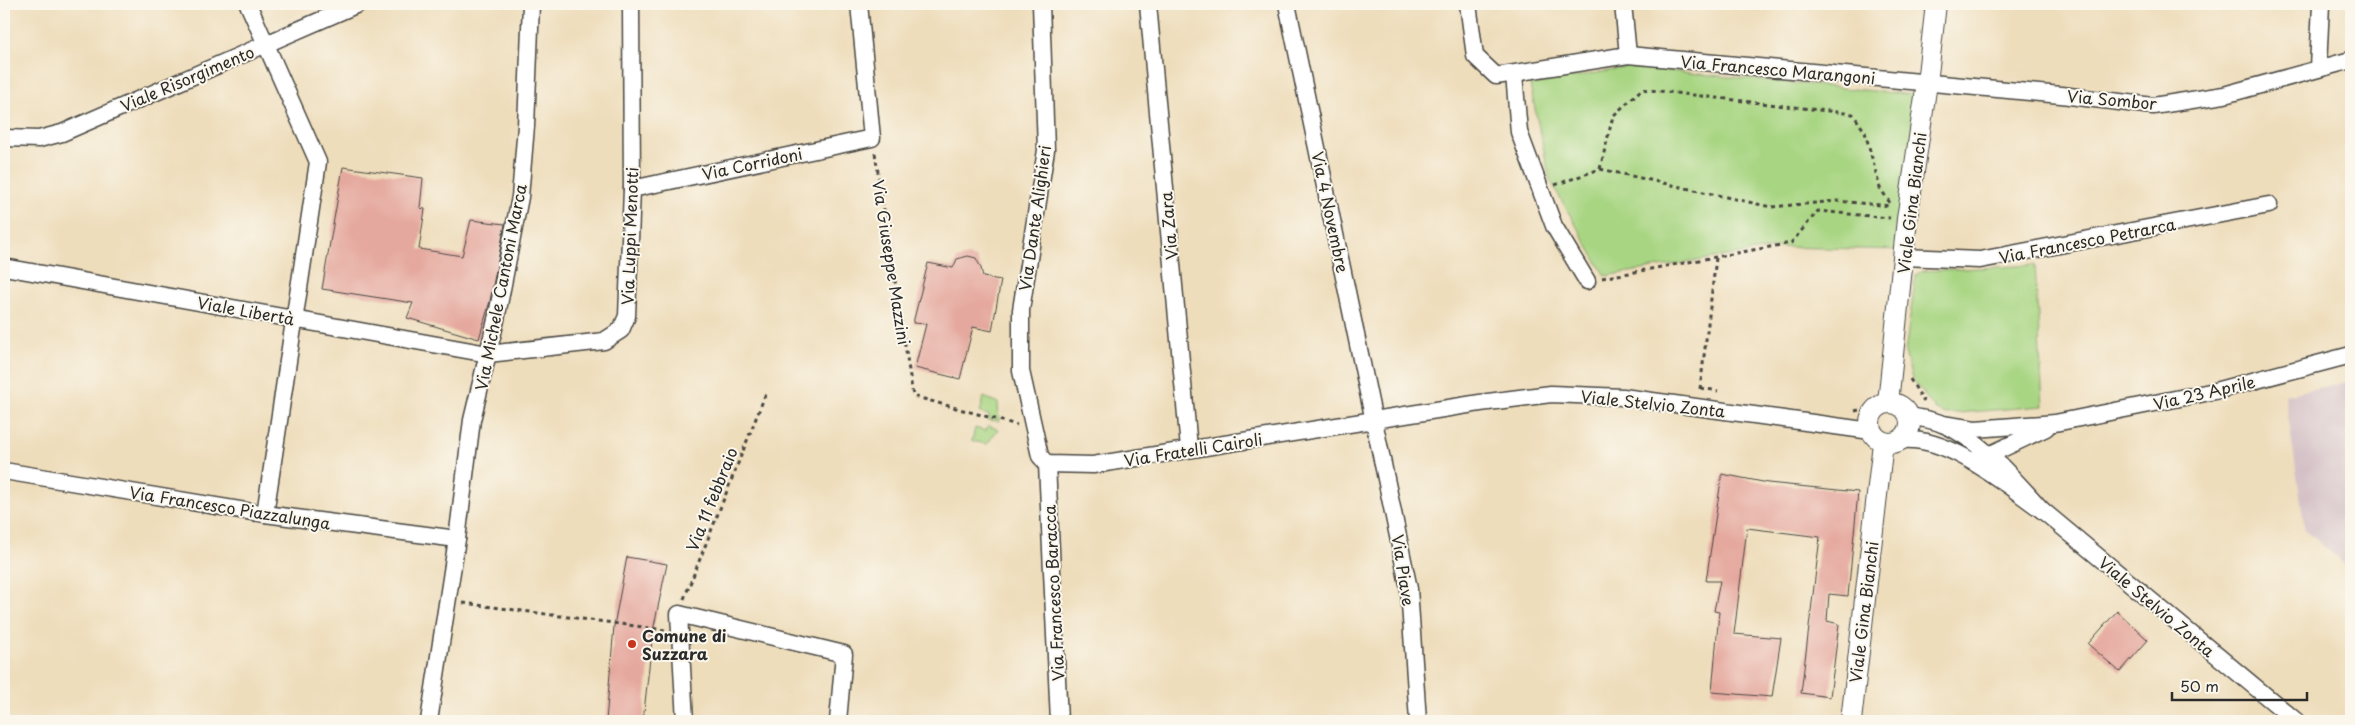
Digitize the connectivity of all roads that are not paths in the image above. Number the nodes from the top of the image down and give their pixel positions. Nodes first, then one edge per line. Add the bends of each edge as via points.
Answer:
1 (248, 4) edge
2 (358, 4) edge
3 (531, 4) edge
4 (631, 4) edge
5 (859, 4) edge
6 (1041, 4) edge
7 (1148, 4) edge
8 (1287, 4) edge
9 (1468, 4) edge
10 (1623, 4) edge
11 (1936, 4) edge
12 (2321, 4) edge
13 (267, 44) junction
14 (1628, 56) junction
15 (2351, 60) edge
16 (2318, 68) junction
17 (1514, 74) junction
18 (1927, 83) junction
19 (7, 137) edge
20 (632, 189) junction
21 (2269, 205) dead end
22 (1903, 257) junction
23 (4, 267) edge
24 (1587, 281) road end
25 (293, 318) junction
26 (488, 354) junction
27 (2351, 355) edge
28 (1882, 402) junction
29 (1909, 416) junction
30 (1376, 420) junction
31 (2055, 423) junction
32 (1942, 424) junction
33 (1885, 438) junction
34 (1189, 448) junction
35 (1946, 449) junction
36 (1989, 455) junction
37 (1047, 464) junction
38 (4, 471) edge
39 (2042, 510) junction
40 (265, 514) junction
41 (457, 539) junction
42 (429, 721) edge
43 (685, 721) edge
44 (838, 721) edge
45 (1059, 721) edge
46 (1418, 721) edge
47 (1850, 721) edge
48 (2296, 721) edge

1 - 13 street
2 - 13 street, Viale Risorgimento
3 - 26 street, Via Michele Cantoni Marca via 520,197
4 - 20 street, Via Luppi Menotti
5 - 20 street, Via Corridoni via 872,138
6 - 37 street, Via Dante Alighieri via 1046,150 1021,310 1021,371 1040,456
7 - 34 street, Via Zara
8 - 30 street, Via 4 Novembre
9 - 17 street, Via Francesco Marangoni via 1475,56 1496,76
10 - 14 street
11 - 18 street, Viale Gina Bianchi
12 - 16 street
13 - 19 street, Viale Risorgimento via 56,135 38,139
13 - 25 street via 318,162
14 - 17 street, Via Francesco Marangoni
14 - 18 street, Via Francesco Marangoni
15 - 16 street, Via Sombor
16 - 18 street, Via Sombor via 2224,95 2153,106
17 - 24 street via 1519,132 1554,226
18 - 22 street, Viale Gina Bianchi via 1902,211
20 - 26 street, Via Luppi Menotti via 627,316 621,330 604,341
21 - 22 street, Via Francesco Petrarca via 1988,259
22 - 28 street, Viale Gina Bianchi
23 - 25 street, Viale Libertà
25 - 26 street, Viale Libertà
25 - 40 street
26 - 41 street, Via Michele Cantoni Marca via 472,420
27 - 31 street, Via 23 Aprile via 2215,391
28 - 29 street via 1901,406
28 - 33 street via 1873,412 1870,425
29 - 32 street, Viale Stelvio Zonta
29 - 33 street via 1910,429
30 - 33 street, Viale Stelvio Zonta via 1551,394 1623,397
30 - 34 street, Via Fratelli Cairoli
30 - 46 street, Via Piave via 1409,589
31 - 32 street via 1975,429
31 - 36 street
32 - 36 street, Viale Stelvio Zonta via 1961,433
33 - 35 street, Viale Stelvio Zonta via 1915,439
33 - 47 street, Viale Gina Bianchi
34 - 37 street, Via Fratelli Cairoli via 1093,466
35 - 36 street via 1972,450 1981,456
35 - 39 street, Viale Stelvio Zonta via 1981,467
36 - 39 street, Viale Stelvio Zonta
37 - 45 street, Via Francesco Baracca
38 - 40 street, Via Francesco Piazzalunga
39 - 48 street, Viale Stelvio Zonta
40 - 41 street, Via Francesco Piazzalunga
41 - 42 street, Via Michele Cantoni Marca
43 - 44 street via 679,614 844,654

